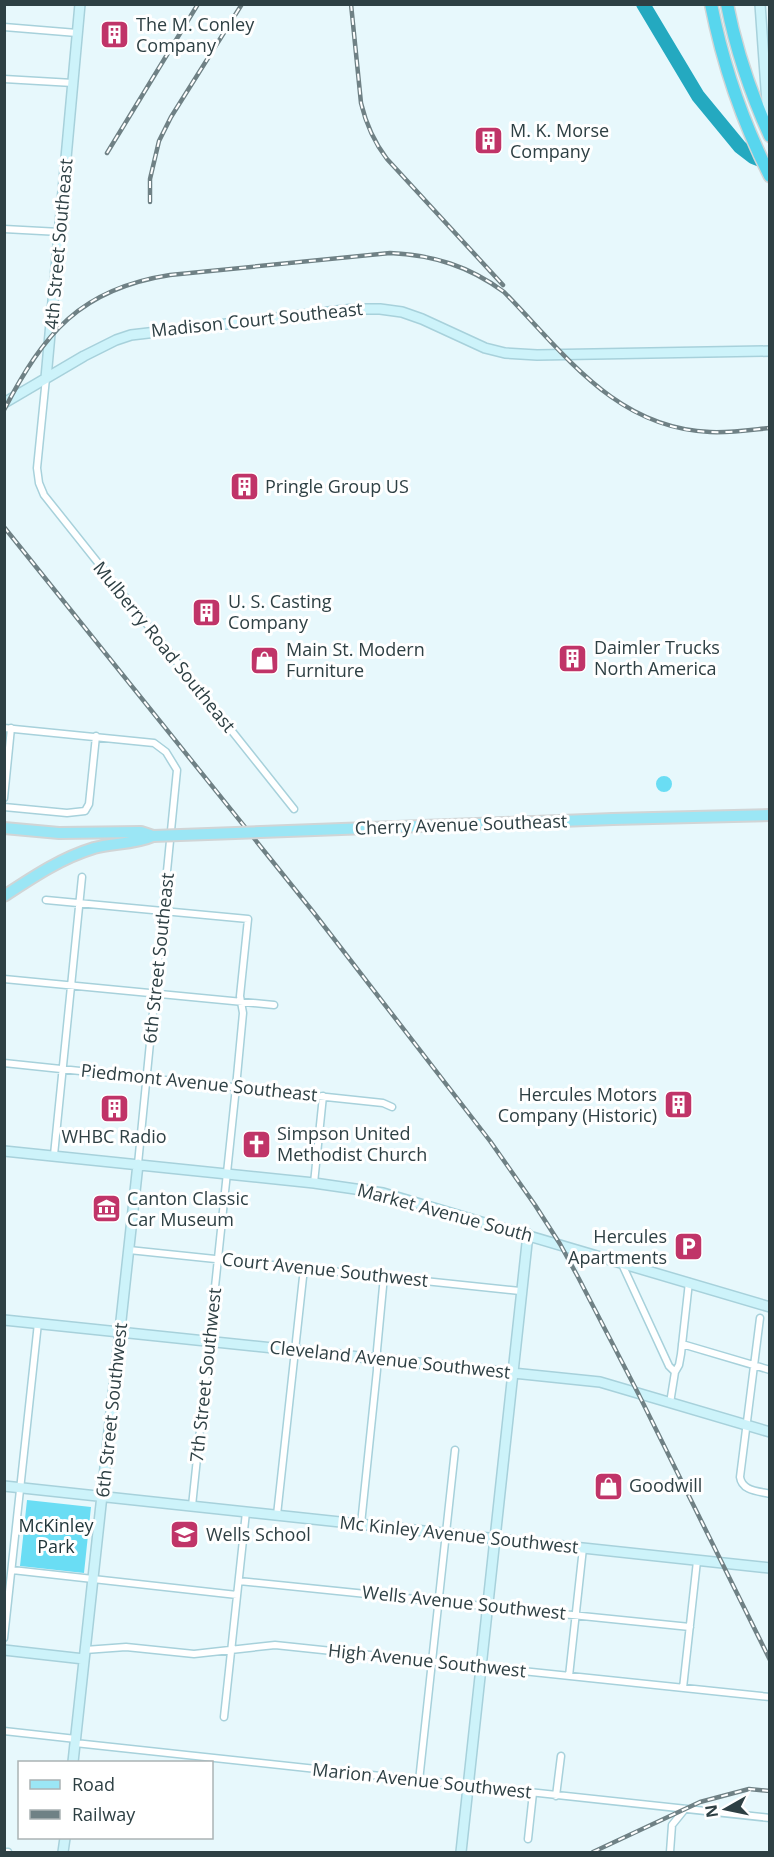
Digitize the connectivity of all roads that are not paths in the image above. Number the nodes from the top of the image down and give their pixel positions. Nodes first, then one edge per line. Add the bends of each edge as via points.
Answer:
1 (80, 4) edge
2 (711, 4) edge
3 (727, 4) edge
4 (760, 4) edge
5 (4, 27) edge
6 (77, 33) junction
7 (768, 76) edge
8 (4, 79) edge
9 (73, 83) junction
10 (770, 135) edge
11 (770, 176) edge
12 (4, 229) edge
13 (60, 232) junction
14 (770, 351) edge
15 (46, 378) junction
16 (4, 403) edge
17 (39, 483) joint
18 (8, 728) edge
19 (96, 736) junction
20 (4, 798) edge
21 (4, 807) edge
22 (294, 809) dead end
23 (770, 815) edge
24 (4, 828) edge
25 (153, 836) junction
26 (82, 877) dead end
27 (4, 896) edge
28 (46, 900) dead end
29 (80, 902) junction
30 (164, 910) junction
31 (4, 979) edge
32 (71, 986) junction
33 (155, 994) junction
34 (242, 1002) junction
35 (274, 1005) dead end
36 (4, 1063) edge
37 (62, 1069) junction
38 (146, 1078) junction
39 (236, 1088) junction
40 (323, 1096) junction
41 (392, 1107) dead end
42 (4, 1151) edge
43 (54, 1155) junction
44 (138, 1164) junction
45 (228, 1174) junction
46 (314, 1183) junction
47 (528, 1234) junction
48 (129, 1250) junction
49 (218, 1259) junction
50 (620, 1262) junction
51 (304, 1268) junction
52 (384, 1276) junction
53 (689, 1282) junction
54 (520, 1291) junction
55 (770, 1306) edge
56 (760, 1318) dead end
57 (4, 1320) edge
58 (38, 1323) junction
59 (120, 1332) junction
60 (210, 1341) junction
61 (682, 1344) junction
62 (295, 1350) junction
63 (377, 1359) junction
64 (754, 1365) junction
65 (770, 1370) edge
66 (512, 1372) junction
67 (675, 1372) junction
68 (670, 1403) junction
69 (747, 1426) junction
70 (770, 1432) edge
71 (454, 1450) dead end
72 (4, 1486) edge
73 (20, 1487) junction
74 (770, 1494) edge
75 (103, 1496) junction
76 (192, 1506) junction
77 (246, 1512) junction
78 (278, 1515) junction
79 (361, 1524) junction
80 (445, 1533) junction
81 (494, 1538) junction
82 (583, 1548) junction
83 (697, 1561) junction
84 (770, 1568) edge
85 (12, 1570) junction
86 (93, 1579) junction
87 (239, 1581) junction
88 (237, 1594) junction
89 (438, 1600) junction
90 (487, 1605) junction
91 (576, 1614) junction
92 (690, 1627) junction
93 (4, 1638) edge
94 (4, 1650) edge
95 (231, 1650) junction
96 (85, 1654) junction
97 (432, 1661) junction
98 (480, 1666) junction
99 (569, 1676) junction
100 (683, 1688) junction
101 (770, 1697) edge
102 (224, 1718) dead end
103 (4, 1731) edge
104 (75, 1741) junction
105 (561, 1756) dead end
106 (73, 1761) edge
107 (419, 1781) junction
108 (468, 1786) junction
109 (533, 1793) junction
110 (556, 1796) junction
111 (685, 1809) junction
112 (770, 1818) edge
113 (528, 1839) dead end
114 (461, 1852) edge
115 (670, 1852) edge

1 - 6 street, 4th Street Southeast
2 - 11 highway via 738,105
3 - 10 highway via 754,100
4 - 7 street
5 - 6 street
6 - 9 street, 4th Street Southeast
7 - 10 street
8 - 9 street
9 - 13 street, 4th Street Southeast
12 - 13 street
13 - 15 street, 4th Street Southeast
14 - 15 street, Madison Court Southeast via 505,353 475,345 412,315 354,309 131,335 106,344
15 - 16 street, Madison Court Southeast
15 - 17 street, 4th Street Southeast
17 - 22 street, Mulberry Road Southeast via 51,506
18 - 19 street
18 - 20 street
19 - 21 street via 85,812
19 - 30 street, 6th Street Southeast via 154,743 162,747 176,766
23 - 25 main road, Cherry Avenue Southeast, bridge
24 - 25 main road, Cherry Avenue Southeast via 59,833 139,832
25 - 27 main road, Cherry Avenue Southeast via 74,856
26 - 29 street
28 - 29 street
29 - 30 street
29 - 32 street
30 - 33 street, 6th Street Southeast
30 - 34 street, 7th Street Southwest via 248,919
31 - 32 street
32 - 33 street
32 - 37 street
33 - 34 street
33 - 38 street, 6th Street Southeast
34 - 35 street
34 - 39 street, 7th Street Southwest
36 - 37 street, Piedmont Avenue Southeast
37 - 38 street, Piedmont Avenue Southeast
37 - 43 street
38 - 39 street, Piedmont Avenue Southeast
38 - 44 street, 6th Street Southeast
39 - 40 street, Piedmont Avenue Southeast
39 - 45 street, 7th Street Southwest
40 - 41 street, Piedmont Avenue Southeast
40 - 46 street
42 - 43 street, Market Avenue South
43 - 44 street, Market Avenue South
44 - 45 street, Market Avenue South
44 - 48 street, 6th Street Southwest
45 - 46 street, Market Avenue South
45 - 49 street, 7th Street Southwest
46 - 47 street, Market Avenue South via 391,1195
47 - 50 street, Market Avenue South
47 - 54 street
48 - 49 street, Court Avenue Southwest
48 - 59 street, 6th Street Southwest
49 - 51 street, Court Avenue Southwest
49 - 60 street, 7th Street Southwest
50 - 53 street, Market Avenue South
50 - 67 street
51 - 52 street, Court Avenue Southwest
51 - 62 street
52 - 54 street, Court Avenue Southwest
52 - 63 street
53 - 55 street, Market Avenue South
53 - 61 street
54 - 66 street
56 - 64 street
57 - 58 street, Cleveland Avenue Southwest
58 - 59 street, Cleveland Avenue Southwest
58 - 73 street
59 - 60 street, Cleveland Avenue Southwest
59 - 75 street, 6th Street Southwest
60 - 62 street, Cleveland Avenue Southwest
60 - 76 street, 7th Street Southwest
61 - 64 street
61 - 67 street
62 - 63 street, Cleveland Avenue Southwest
62 - 78 street
63 - 66 street, Cleveland Avenue Southwest
63 - 79 street
64 - 65 street
64 - 69 street
66 - 68 street, Cleveland Avenue Southwest via 600,1382
66 - 81 street
67 - 68 street
68 - 69 street, Cleveland Avenue Southwest
69 - 70 street, Cleveland Avenue Southwest
69 - 74 street via 742,1484
71 - 80 street
72 - 73 street, Mc Kinley Avenue Southwest
73 - 75 street, Mc Kinley Avenue Southwest
73 - 85 street
75 - 76 street, Mc Kinley Avenue Southwest
75 - 86 street, 6th Street Southwest
76 - 77 street, Mc Kinley Avenue Southwest
77 - 78 street, Mc Kinley Avenue Southwest
77 - 87 street
78 - 79 street, Mc Kinley Avenue Southwest
79 - 80 street, Mc Kinley Avenue Southwest
80 - 81 street, Mc Kinley Avenue Southwest
80 - 89 street
81 - 82 street, Mc Kinley Avenue Southwest
81 - 90 street
82 - 83 street, Mc Kinley Avenue Southwest
82 - 91 street
83 - 84 street, Mc Kinley Avenue Southwest
83 - 92 street
85 - 86 street
85 - 93 street
86 - 88 street
86 - 96 street, 6th Street Southwest
87 - 88 street
87 - 89 street, Wells Avenue Southwest
88 - 95 street
89 - 90 street, Wells Avenue Southwest
89 - 97 street
90 - 91 street, Wells Avenue Southwest
90 - 98 street
91 - 92 street, Wells Avenue Southwest
91 - 99 street
92 - 100 street
94 - 96 street, High Avenue Southwest
95 - 96 street, High Avenue Southwest via 194,1654 126,1647
95 - 97 street, High Avenue Southwest via 275,1645
95 - 102 street
96 - 104 street, 6th Street Southwest
97 - 98 street, High Avenue Southwest
97 - 107 street
98 - 99 street, High Avenue Southwest
98 - 108 street
99 - 100 street, High Avenue Southwest
100 - 101 street, High Avenue Southwest
103 - 104 street, Marion Avenue Southwest
104 - 106 street, 6th Street Southwest
104 - 107 street, Marion Avenue Southwest
105 - 110 street
107 - 108 street, Marion Avenue Southwest
108 - 109 street, Marion Avenue Southwest
108 - 114 street
109 - 110 street, Marion Avenue Southwest
109 - 113 street
110 - 111 street, Marion Avenue Southwest
111 - 112 street, Marion Avenue Southwest
111 - 115 street via 672,1825

